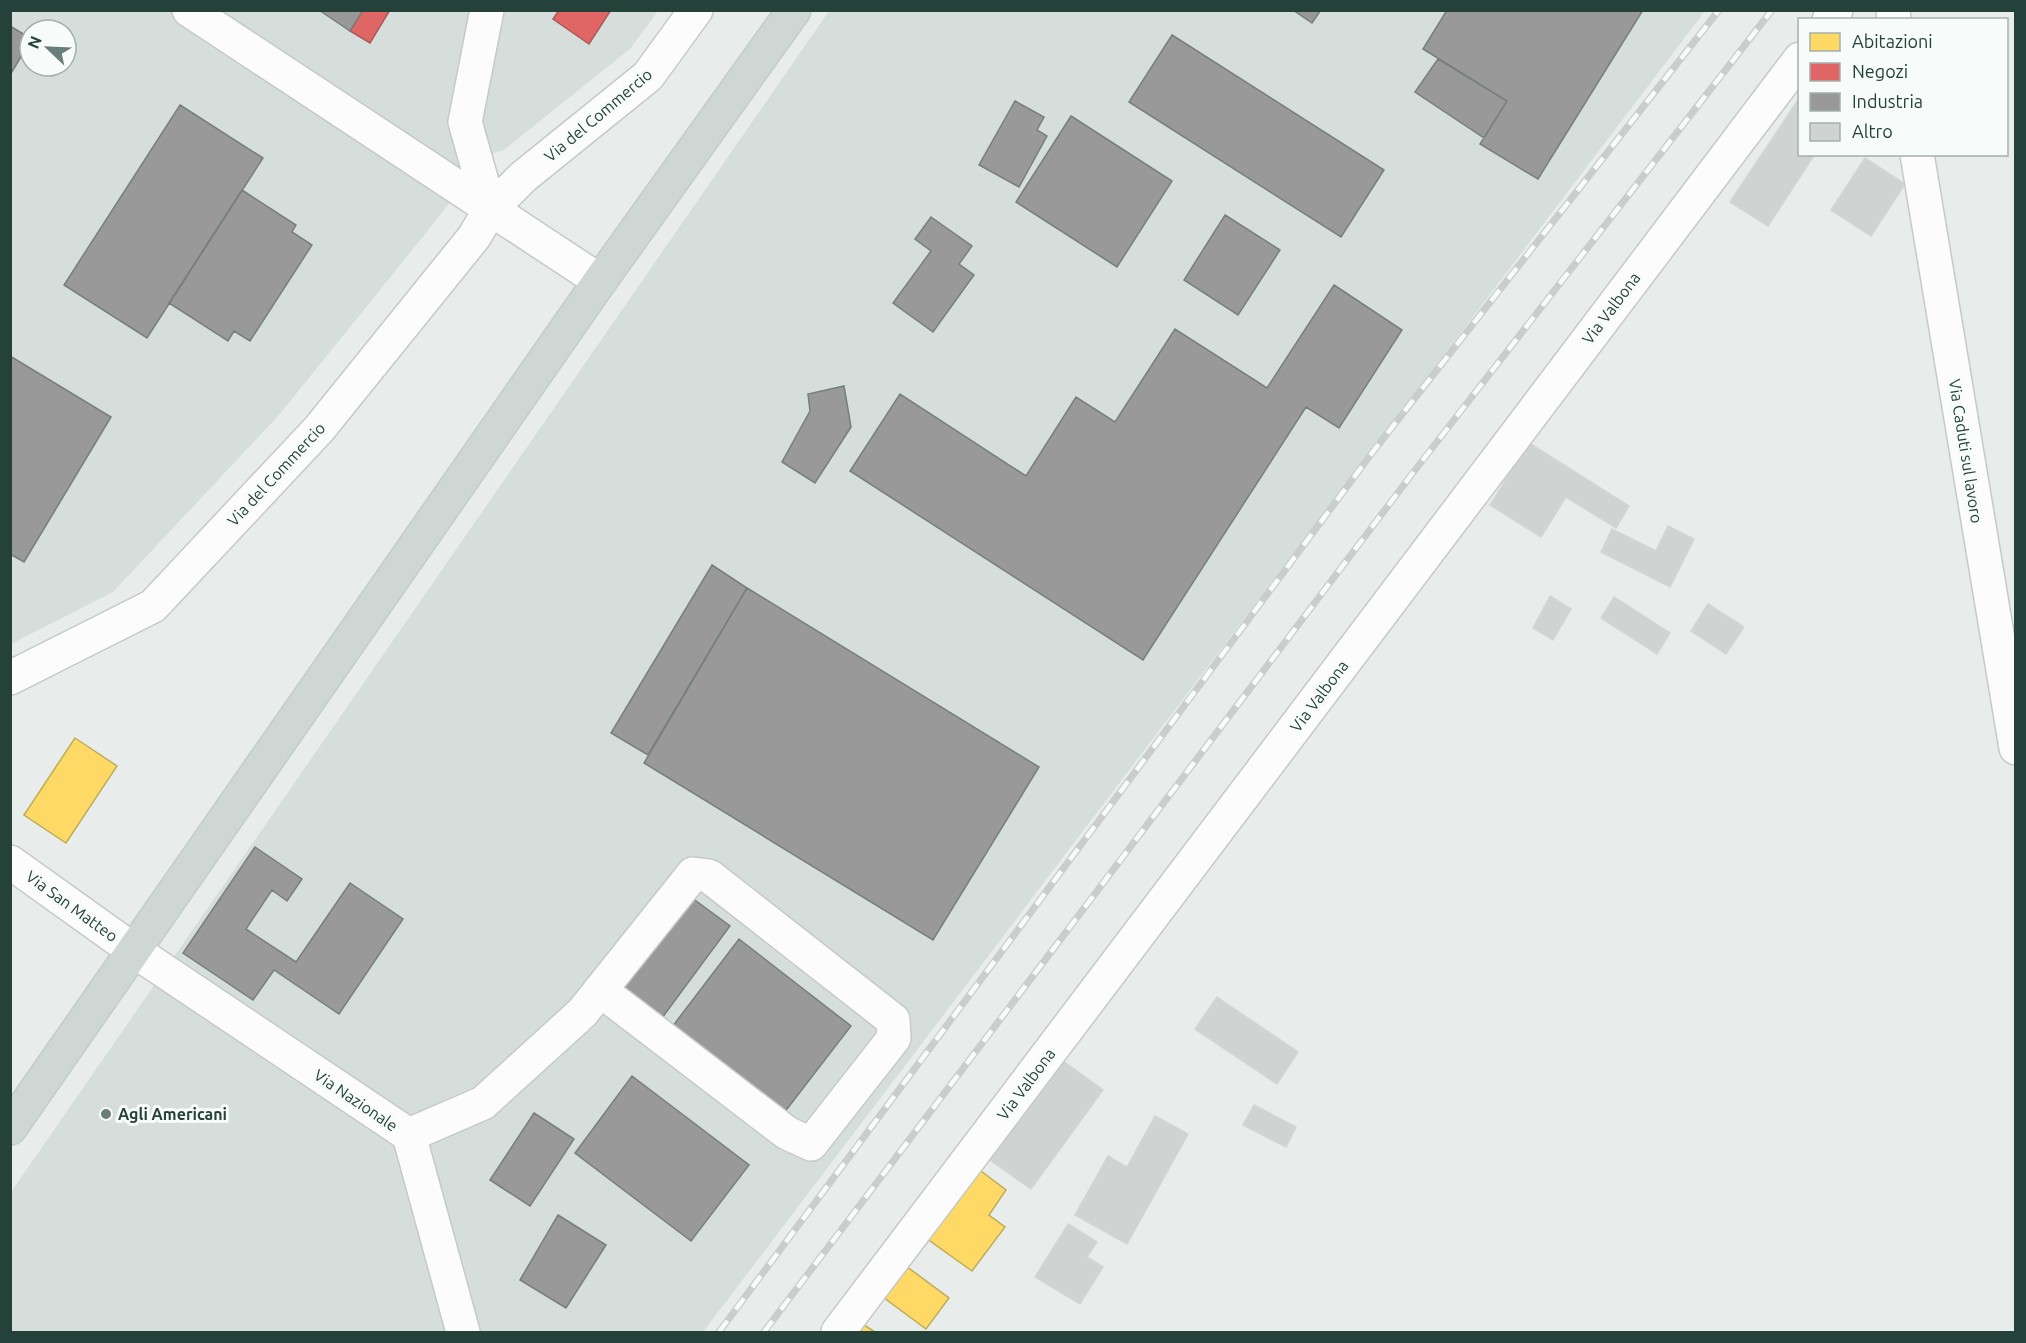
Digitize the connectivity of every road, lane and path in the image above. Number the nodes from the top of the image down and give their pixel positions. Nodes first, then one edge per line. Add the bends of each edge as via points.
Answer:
1 (189, 10) edge
2 (487, 10) edge
3 (696, 10) edge
4 (794, 10) edge
5 (1798, 62) edge
6 (1917, 156) edge
7 (490, 210) junction
8 (600, 281) junction
9 (10, 678) edge
10 (2016, 748) edge
11 (10, 862) edge
12 (133, 950) junction
13 (600, 990) junction
14 (10, 1128) edge
15 (409, 1135) junction
16 (463, 1332) edge
17 (838, 1332) edge

1 - 7 street
2 - 7 street via 465,122
3 - 7 street, Via del Commercio via 648,76 523,177
4 - 8 main road
5 - 17 street, Via Valbona
6 - 10 street, Via Caduti sul lavoro
7 - 8 street
7 - 9 street, Via del Commercio via 474,237 319,429 153,606
8 - 12 main road
11 - 12 street, Via San Matteo
12 - 14 main road
12 - 15 street, Via Nazionale
13 - 13 street via 693,874 708,876 893,1020 894,1038 811,1144 787,1133
13 - 15 street via 582,1013 483,1103
15 - 16 street, Via Nazionale

